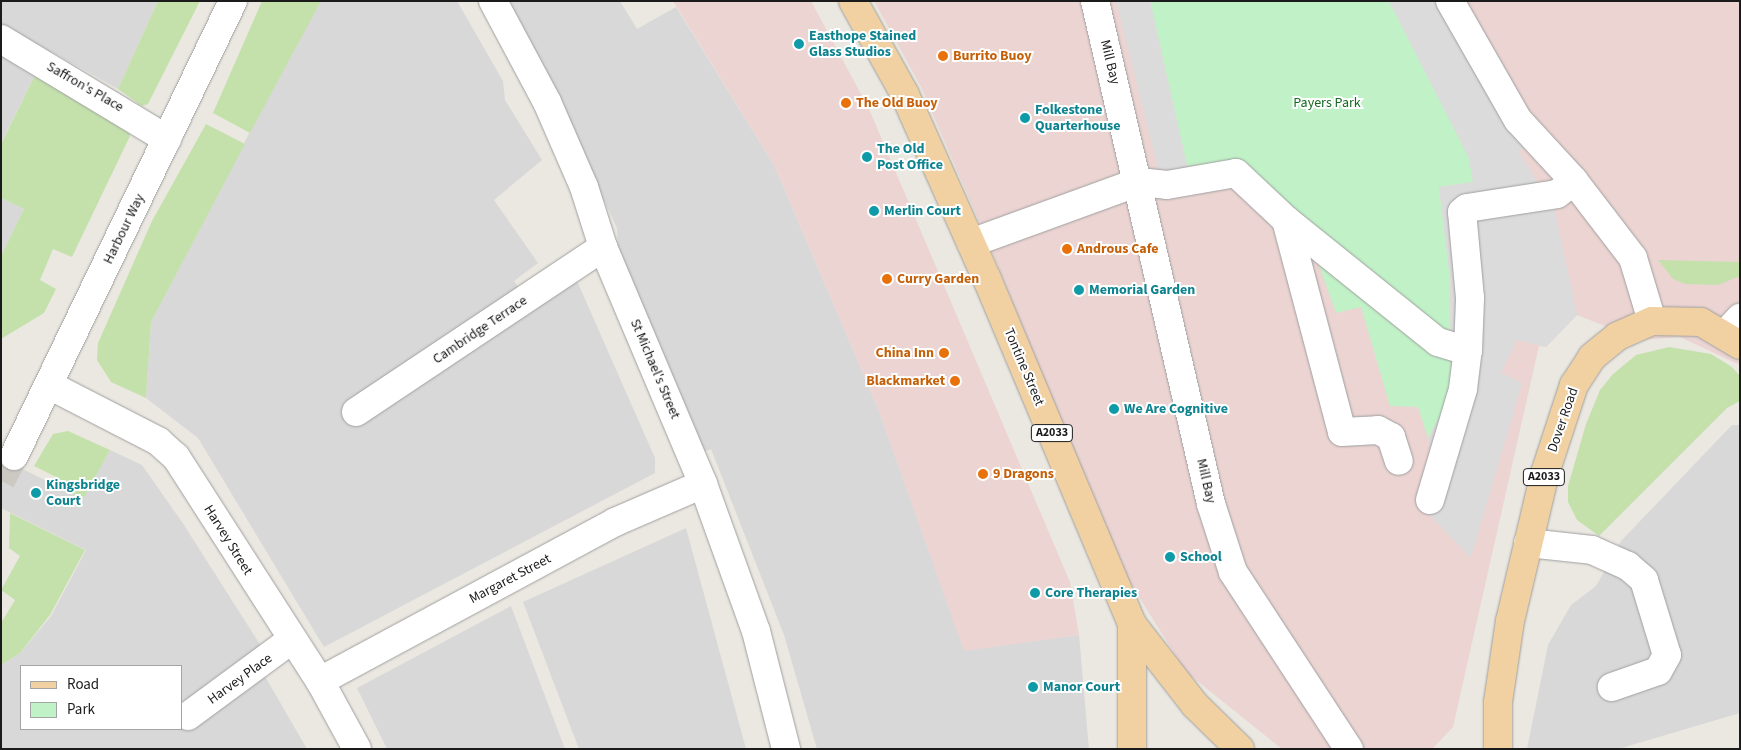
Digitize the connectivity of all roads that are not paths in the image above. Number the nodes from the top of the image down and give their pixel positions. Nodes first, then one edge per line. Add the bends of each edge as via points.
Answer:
1 (233, 1) edge
2 (493, 1) edge
3 (853, 1) edge
4 (1094, 1) edge
5 (1450, 1) edge
6 (1, 39) edge
7 (167, 139) junction
8 (1574, 181) junction
9 (1139, 182) junction
10 (1286, 220) junction
11 (971, 243) junction
12 (603, 247) junction
13 (1652, 321) junction
14 (1735, 332) edge
15 (1468, 351) junction
16 (49, 385) junction
17 (356, 412) dead end
18 (14, 456) tunnel mouth
19 (1399, 460) dead end
20 (703, 484) junction
21 (1430, 500) dead end
22 (1528, 543) junction
23 (1132, 624) junction
24 (291, 640) junction
25 (320, 681) junction
26 (1612, 687) dead end
27 (188, 716) dead end
28 (357, 749) edge
29 (786, 749) edge
30 (1132, 749) edge
31 (1240, 749) edge
32 (1348, 749) edge
33 (1498, 749) edge

1 - 7 street, Harbour Way
2 - 12 street, St Michael's Street via 547,102 584,187
3 - 11 main road, Tontine Street / A2033 via 905,95
4 - 9 street, Mill Bay
5 - 8 street via 1518,120
6 - 7 street, Saffron's Place
7 - 16 street, Harbour Way
8 - 13 street via 1632,258
8 - 15 street via 1557,194 1467,208 1462,212 1470,298
9 - 10 street via 1167,185 1236,173
9 - 11 street
9 - 32 street, Mill Bay via 1211,504 1233,572
10 - 15 street via 1438,342
10 - 19 street via 1342,432 1378,430 1391,436
11 - 23 main road, Tontine Street / A2033
12 - 17 street, Cambridge Terrace
12 - 20 street, St Michael's Street
13 - 14 main road, Dover Road / A2033 via 1677,318
13 - 22 main road, Dover Road / A2033 via 1618,336 1592,357 1574,385
15 - 21 street via 1463,389
16 - 18 street, Harbour Way
16 - 24 street, Harvey Street via 158,441 176,457
20 - 25 street, Margaret Street via 615,522
20 - 29 street, St Michael's Street via 756,631
22 - 26 street via 1592,550 1628,566 1644,580 1667,655 1658,671
22 - 33 main road, Dover Road / A2033 via 1502,664
23 - 30 main road, Tontine Street / A2033
23 - 31 main road, A2033 via 1184,691
24 - 25 street, Harvey Street
24 - 27 street, Harvey Place
25 - 28 street, Harvey Street

